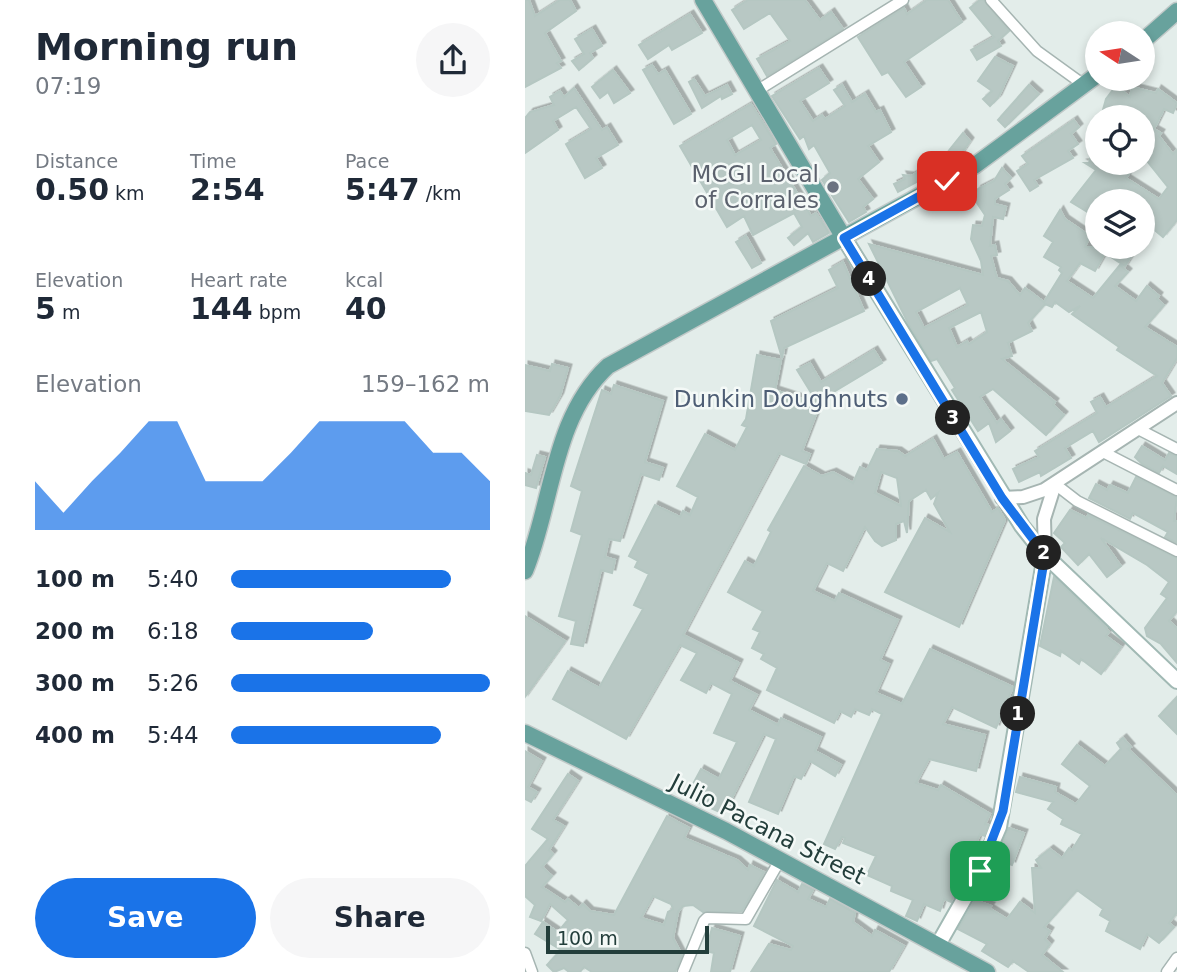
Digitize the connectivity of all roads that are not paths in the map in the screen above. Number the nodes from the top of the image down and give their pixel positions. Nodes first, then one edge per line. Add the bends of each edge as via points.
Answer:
1 (703, 0) edge
2 (903, 0) edge
3 (991, 0) edge
4 (1177, 11) edge
5 (1155, 30) edge
6 (1085, 77) edge
7 (1085, 84) edge
8 (755, 92) junction
9 (844, 238) junction
10 (1177, 402) edge
11 (1140, 430) junction
12 (1177, 449) edge
13 (1103, 452) junction
14 (1055, 484) junction
15 (1177, 490) edge
16 (1002, 498) junction
17 (1177, 551) edge
18 (1045, 555) junction
19 (525, 571) edge
20 (1177, 681) edge
21 (525, 733) edge
22 (780, 860) junction
23 (939, 943) junction
24 (525, 953) edge
25 (1177, 958) edge
26 (532, 972) edge
27 (683, 972) edge
28 (988, 972) edge
29 (1167, 972) edge

1 - 8 main road
2 - 8 street
3 - 6 street via 1037,51
4 - 5 main road
7 - 9 main road via 974,166
8 - 9 main road
9 - 16 main road
9 - 19 main road via 629,353 597,376 572,413
10 - 11 street
11 - 12 street
11 - 13 street
13 - 14 street
13 - 15 street
14 - 16 street via 1033,495
14 - 17 street via 1077,501
14 - 18 street via 1044,519
16 - 18 main road
18 - 20 main road
18 - 23 main road via 999,827
21 - 22 main road, Julio Pacana Street
22 - 23 main road, Julio Pacana Street
22 - 27 street via 747,919 704,921
23 - 28 main road, Julio Pacana Street
24 - 26 street
25 - 29 street

